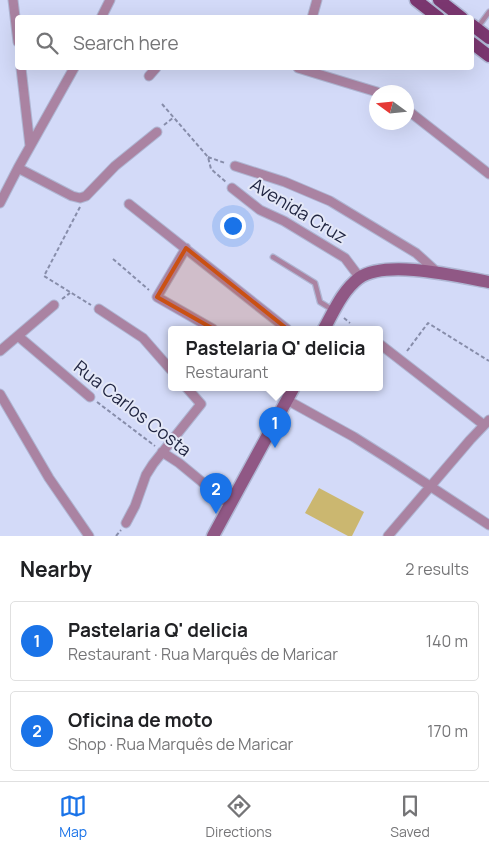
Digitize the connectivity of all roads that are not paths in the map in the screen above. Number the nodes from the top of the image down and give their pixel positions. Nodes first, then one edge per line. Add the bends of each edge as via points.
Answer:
1 (13, 0) edge
2 (110, 0) edge
3 (316, 0) edge
4 (416, 0) edge
5 (440, 0) edge
6 (489, 12) edge
7 (102, 15) edge
8 (313, 15) edge
9 (435, 15) edge
10 (458, 15) edge
11 (15, 17) edge
12 (474, 27) edge
13 (489, 38) edge
14 (474, 45) edge
15 (489, 56) edge
16 (20, 70) edge
17 (73, 70) edge
18 (154, 70) edge
19 (306, 70) edge
20 (149, 76) dead end
21 (369, 90) edge
22 (414, 115) edge
23 (157, 132) road end
24 (30, 146) junction
25 (235, 166) road end
26 (18, 168) junction
27 (489, 174) edge
28 (232, 188) road end
29 (0, 203) edge
30 (129, 204) dead end
31 (186, 248) junction
32 (273, 257) dead end
33 (437, 272) junction
34 (360, 278) junction
35 (489, 282) edge
36 (54, 305) dead end
37 (99, 309) road end
38 (334, 311) junction
39 (209, 326) edge
40 (283, 326) edge
41 (326, 326) edge
42 (18, 336) junction
43 (383, 347) edge
44 (0, 351) edge
45 (168, 367) edge
46 (190, 391) edge
47 (288, 392) edge
48 (0, 394) edge
49 (90, 397) road end
50 (487, 422) edge
51 (162, 452) junction
52 (431, 487) junction
53 (230, 505) junction
54 (126, 523) dead end
55 (489, 525) edge
56 (90, 536) edge
57 (213, 536) edge
58 (388, 536) edge

1 - 11 street
2 - 7 street
3 - 8 street
4 - 9 main road
5 - 10 main road
6 - 12 lane
12 - 13 main road
14 - 15 main road
16 - 24 street
17 - 24 street
18 - 20 street
19 - 21 street
22 - 27 street
23 - 26 street via 80,198
24 - 26 street
25 - 33 street via 330,201 416,253
26 - 29 street
28 - 34 street, Avenida Cruz via 260,210 345,258
30 - 31 street
31 - 39 street via 158,297
31 - 40 street
32 - 38 lane via 315,283 320,302
33 - 34 main road via 381,270
33 - 35 main road
34 - 38 main road via 350,286
36 - 42 street
37 - 45 street via 143,338
38 - 41 main road
42 - 44 street
42 - 49 street, Rua Carlos Costa
43 - 50 street
46 - 51 street via 201,404
47 - 52 street
47 - 53 main road
48 - 56 street via 49,478
50 - 52 street
51 - 53 street, Rua Carlos Costa
51 - 54 street via 146,475
52 - 55 street
52 - 58 street
53 - 57 main road

